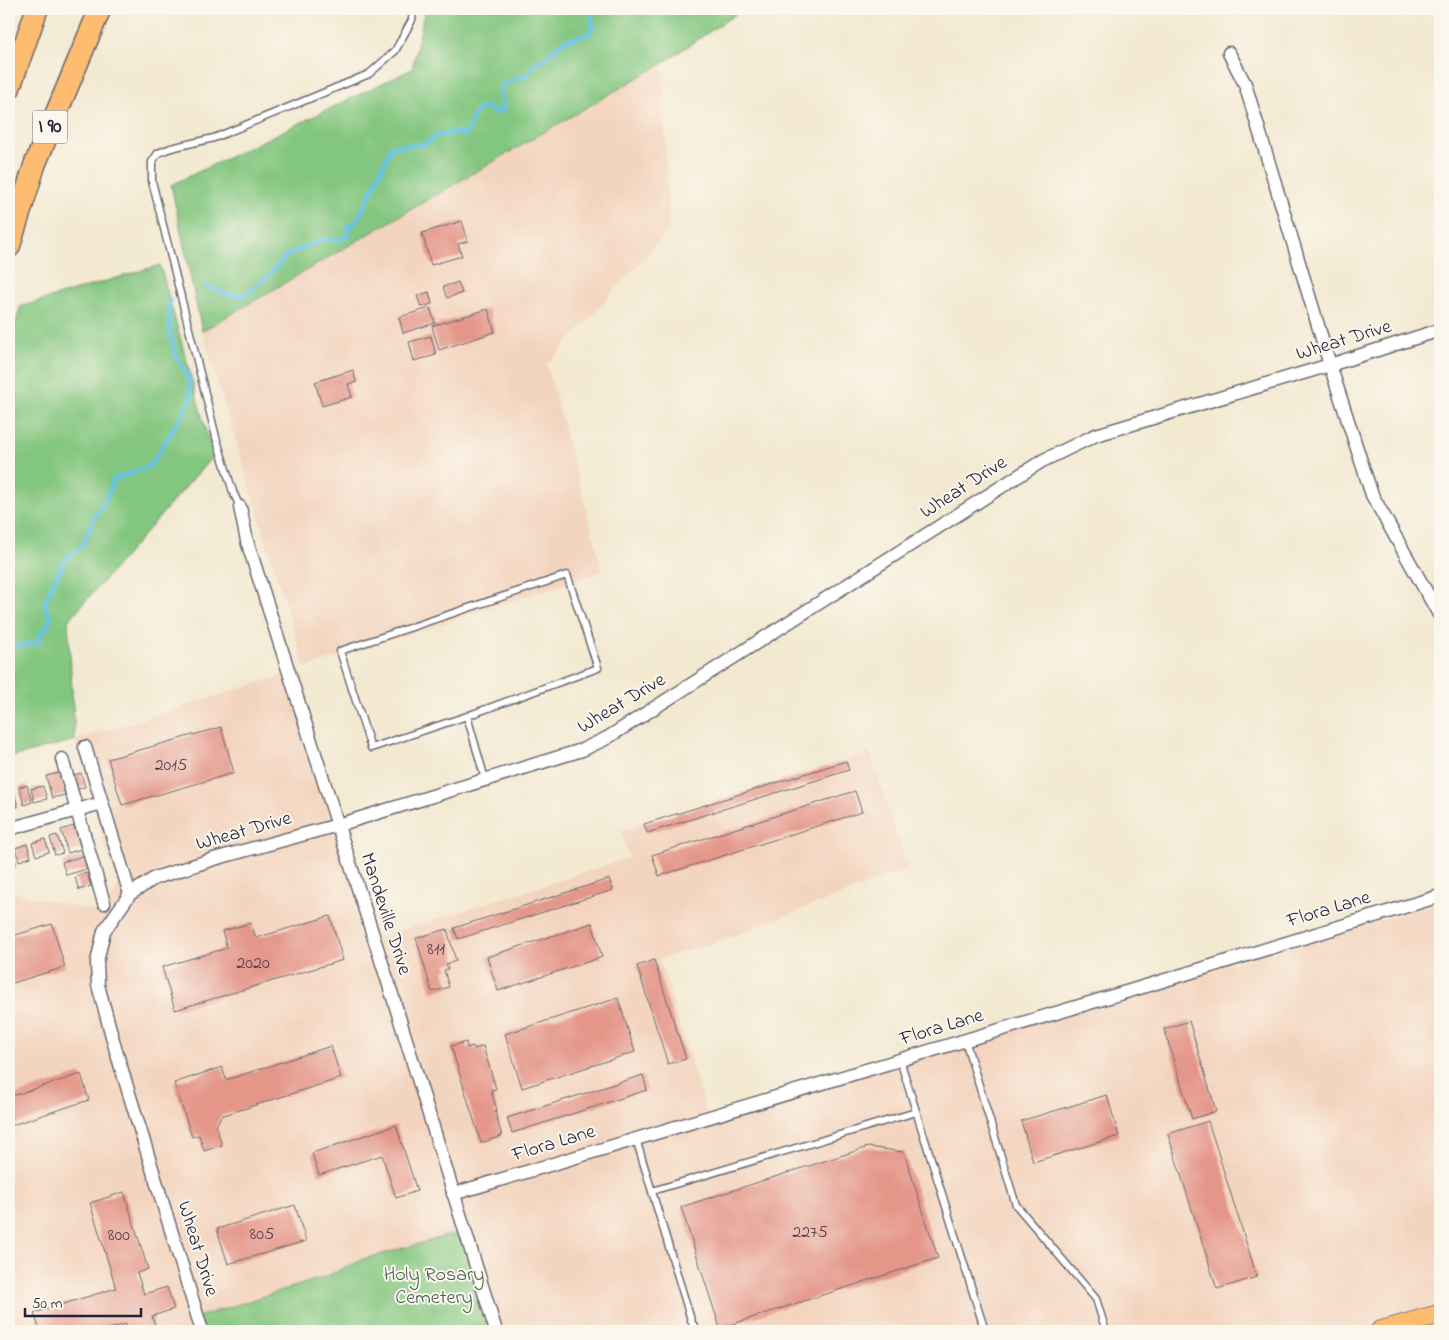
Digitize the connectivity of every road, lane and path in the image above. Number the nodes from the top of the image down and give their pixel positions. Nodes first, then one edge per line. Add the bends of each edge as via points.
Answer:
1 (37, 9) edge
2 (100, 9) edge
3 (413, 9) edge
4 (1229, 53) dead end
5 (9, 89) edge
6 (9, 247) edge
7 (1440, 330) edge
8 (1330, 365) junction
9 (240, 507) joint
10 (1440, 616) edge
11 (467, 716) junction
12 (85, 747) dead end
13 (62, 759) dead end
14 (485, 779) junction
15 (102, 803) junction
16 (77, 810) junction
17 (338, 825) junction
18 (9, 829) edge
19 (130, 894) junction
20 (1440, 896) edge
21 (104, 904) dead end
22 (965, 1040) junction
23 (900, 1060) junction
24 (916, 1112) junction
25 (636, 1139) junction
26 (652, 1191) junction
27 (453, 1194) junction
28 (1440, 1314) edge
29 (202, 1331) edge
30 (496, 1331) edge
31 (698, 1331) edge
32 (985, 1331) edge
33 (1106, 1331) edge
34 (1380, 1331) edge

1 - 5 highway
2 - 6 highway, I 90 via 35,164
3 - 9 lane via 412,20 395,51 369,74 214,138 164,150 152,162 152,181 216,437
4 - 8 street via 1246,84
7 - 8 street, Wheat Drive
8 - 10 street via 1372,495
8 - 14 street, Wheat Drive via 1096,435 1063,449 607,738 582,750
9 - 17 street, Mandeville Drive via 247,542
11 - 11 lane via 371,748 340,651 567,575 598,668
11 - 14 lane
12 - 15 street
13 - 16 street
14 - 17 street, Wheat Drive
15 - 16 street
15 - 19 street
16 - 18 street
16 - 21 street
17 - 19 street, Wheat Drive via 155,878
17 - 27 street, Mandeville Drive
19 - 29 street, Wheat Drive via 104,931 97,962 98,985
20 - 22 street, Flora Lane
22 - 23 street, Flora Lane
22 - 33 lane via 1016,1205 1096,1299
23 - 24 lane
23 - 25 street, Flora Lane
24 - 26 lane
24 - 32 lane
25 - 26 lane
25 - 27 street, Flora Lane
26 - 31 lane via 692,1323
27 - 30 street, Mandeville Drive
28 - 34 main road

